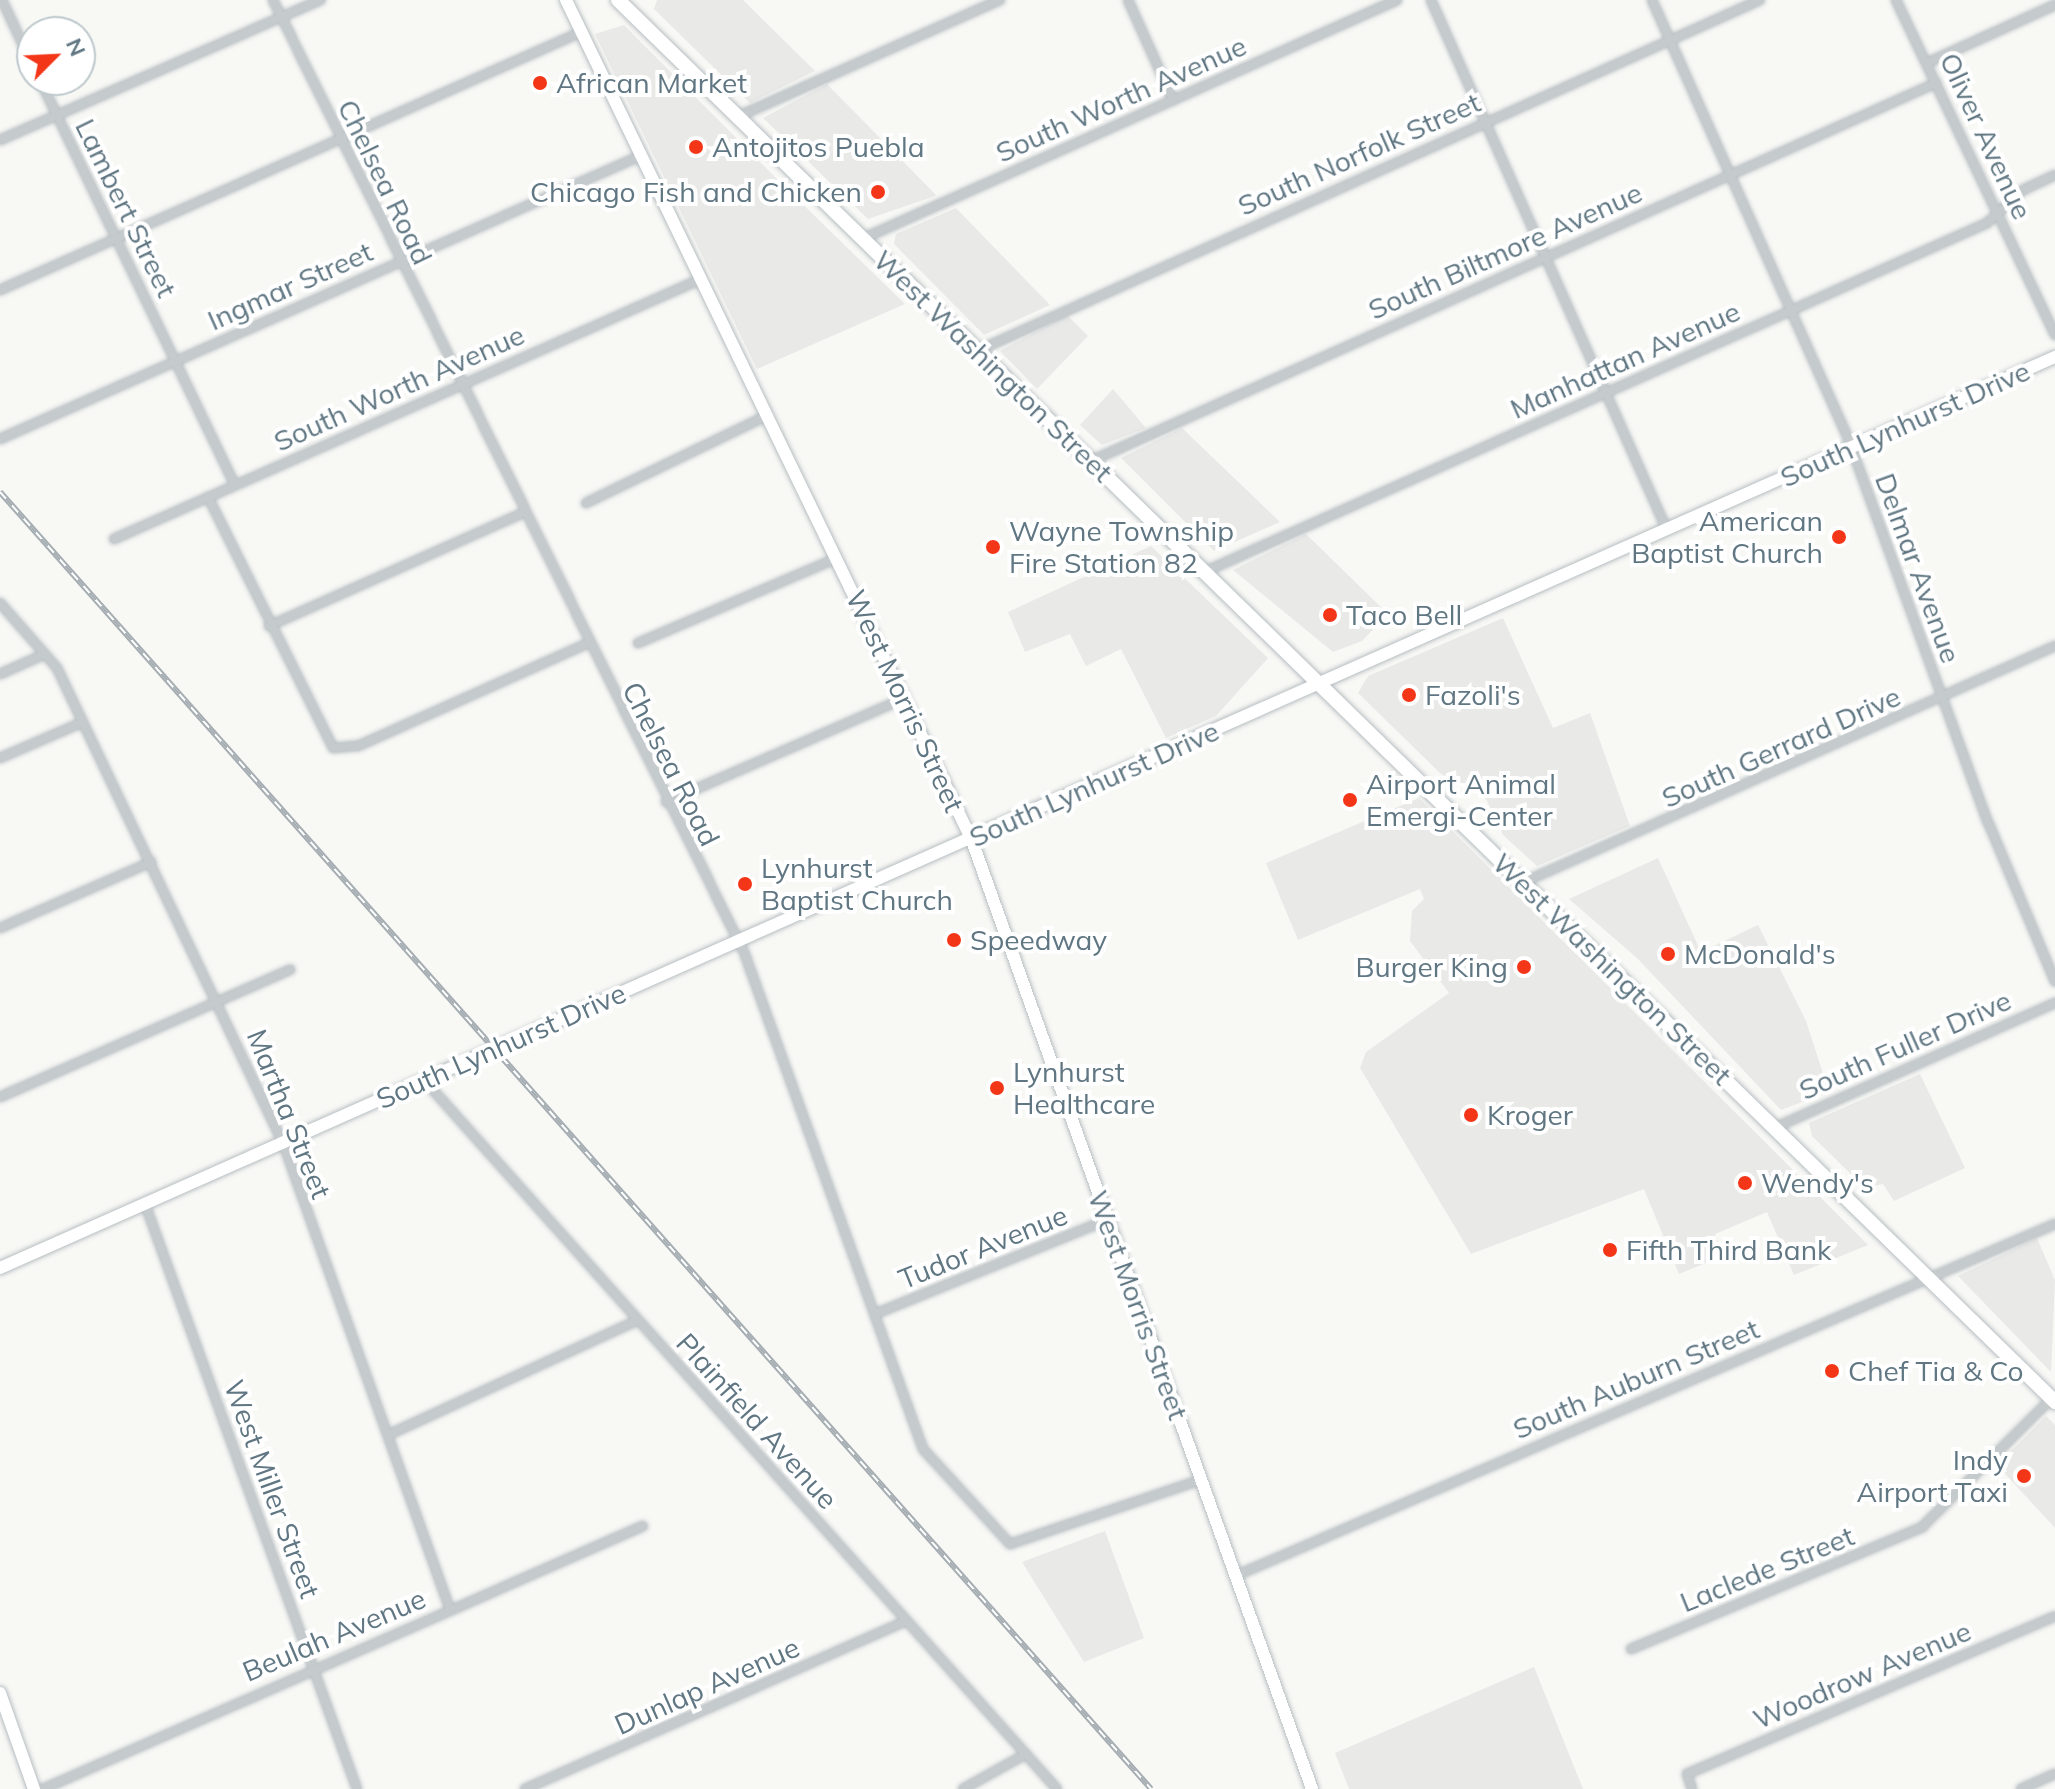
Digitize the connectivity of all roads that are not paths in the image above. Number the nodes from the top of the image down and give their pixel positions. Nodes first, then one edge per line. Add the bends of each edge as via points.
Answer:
1 (2, 0) edge
2 (273, 0) edge
3 (321, 0) edge
4 (566, 0) edge
5 (618, 0) edge
6 (1000, 0) edge
7 (1128, 0) edge
8 (1397, 0) edge
9 (1431, 0) edge
10 (1652, 0) edge
11 (1760, 0) edge
12 (1896, 0) edge
13 (2055, 5) edge
14 (282, 18) junction
15 (16, 30) edge
16 (581, 32) junction
17 (1670, 40) junction
18 (1927, 63) junction
19 (1936, 83) junction
20 (48, 96) edge
21 (1173, 100) junction
22 (57, 115) junction
23 (737, 117) junction
24 (1485, 121) junction
25 (0, 140) edge
26 (340, 140) junction
27 (642, 155) junction
28 (1731, 175) junction
29 (2055, 175) edge
30 (1999, 213) junction
31 (117, 238) junction
32 (862, 239) junction
33 (1545, 257) junction
34 (399, 262) junction
35 (701, 279) junction
36 (0, 290) edge
37 (1792, 310) junction
38 (2055, 335) edge
39 (977, 351) junction
40 (2055, 357) edge
41 (176, 362) junction
42 (459, 385) junction
43 (1606, 393) junction
44 (768, 415) junction
45 (0, 439) edge
46 (1852, 448) junction
47 (1091, 461) junction
48 (235, 485) junction
49 (208, 497) junction
50 (586, 503) dead end
51 (521, 514) junction
52 (1667, 530) junction
53 (114, 539) dead end
54 (837, 558) junction
55 (1204, 572) junction
56 (0, 603) edge
57 (269, 626) junction
58 (638, 643) dead end
59 (586, 644) junction
60 (2055, 646) edge
61 (45, 654) junction
62 (0, 674) edge
63 (1321, 686) junction
64 (1943, 697) junction
65 (905, 698) junction
66 (83, 722) junction
67 (0, 758) edge
68 (666, 802) junction
69 (971, 838) junction
70 (151, 862) junction
71 (1524, 882) junction
72 (0, 928) edge
73 (735, 943) junction
74 (290, 970) dead end
75 (2055, 981) edge
76 (218, 1002) junction
77 (2055, 1003) edge
78 (425, 1081) junction
79 (0, 1097) edge
80 (1774, 1128) junction
81 (283, 1143) junction
82 (145, 1204) junction
83 (1107, 1220) junction
84 (2055, 1224) edge
85 (0, 1268) edge
86 (1928, 1278) junction
87 (875, 1314) junction
88 (638, 1320) junction
89 (2054, 1398) edge
90 (388, 1435) junction
91 (1200, 1480) junction
92 (643, 1526) dead end
93 (1235, 1576) junction
94 (450, 1609) junction
95 (2055, 1616) edge
96 (906, 1621) junction
97 (1631, 1649) dead end
98 (313, 1668) junction
99 (0, 1693) edge
100 (1026, 1754) junction
101 (2055, 1774) edge
102 (34, 1789) edge
103 (43, 1789) edge
104 (357, 1789) edge
105 (525, 1789) edge
106 (963, 1789) edge
107 (1057, 1789) edge
108 (1312, 1789) edge
109 (1692, 1789) edge
110 (2021, 1789) edge

1 - 15 street
2 - 14 street, Chelsea Road
3 - 14 street
4 - 16 main road, West Morris Street
5 - 23 main road, West Washington Street
6 - 23 street
7 - 21 street
8 - 21 street, South Worth Avenue
9 - 24 street
10 - 17 street, Delmar Avenue
11 - 17 street, South Norfolk Street
12 - 18 street, Oliver Avenue
13 - 18 street
14 - 22 street
14 - 26 street, Chelsea Road
16 - 26 street
16 - 27 main road, West Morris Street
17 - 24 street, South Norfolk Street
17 - 28 street, Delmar Avenue
18 - 19 street, Oliver Avenue
19 - 28 street, South Biltmore Avenue
19 - 30 street, Oliver Avenue
20 - 22 street, Lambert Street
21 - 32 street, South Worth Avenue
22 - 25 street
22 - 31 street, Lambert Street
23 - 32 main road, West Washington Street
24 - 33 street
24 - 39 street, South Norfolk Street
26 - 31 street
26 - 34 street, Chelsea Road
27 - 34 street, Ingmar Street
27 - 35 main road, West Morris Street
28 - 33 street, South Biltmore Avenue
28 - 37 street, Delmar Avenue
29 - 30 street, Manhattan Avenue
30 - 37 street, Manhattan Avenue
30 - 38 street, Oliver Avenue
31 - 36 street
31 - 41 street, Lambert Street
32 - 39 main road, West Washington Street
33 - 43 street
33 - 47 street, South Biltmore Avenue
34 - 41 street, Ingmar Street
34 - 42 street, Chelsea Road
35 - 42 street, South Worth Avenue
35 - 44 main road, West Morris Street
37 - 43 street, Manhattan Avenue
37 - 46 street, Delmar Avenue
39 - 47 main road, West Washington Street
40 - 46 main road, South Lynhurst Drive
41 - 45 street, Ingmar Street
41 - 48 street, Lambert Street
42 - 48 street, South Worth Avenue
42 - 51 street, Chelsea Road
43 - 52 street
43 - 55 street, Manhattan Avenue
44 - 50 street
44 - 54 main road, West Morris Street
46 - 52 main road, South Lynhurst Drive
46 - 64 street, Delmar Avenue
47 - 55 main road, West Washington Street
48 - 49 street, South Worth Avenue
49 - 53 street, South Worth Avenue
49 - 57 street
51 - 57 street
51 - 59 street, Chelsea Road
52 - 63 main road, South Lynhurst Drive
54 - 58 street
54 - 65 main road, West Morris Street
55 - 63 main road, West Washington Street
56 - 61 street
57 - 59 street via 325,741 335,748 358,746
59 - 68 street, Chelsea Road
60 - 64 street, South Gerrard Drive
61 - 62 street
61 - 66 street, Martha Street
63 - 69 main road, South Lynhurst Drive
63 - 71 main road, West Washington Street
64 - 71 street, South Gerrard Drive
64 - 75 street, Delmar Avenue
65 - 68 street
65 - 69 main road, West Morris Street
66 - 67 street
66 - 70 street, Martha Street
68 - 73 street, Chelsea Road
69 - 73 main road, South Lynhurst Drive
69 - 83 main road, West Morris Street
70 - 72 street
70 - 76 street, Martha Street
71 - 80 main road, West Washington Street
73 - 78 main road, South Lynhurst Drive
73 - 87 street, Chelsea Road via 763,999
74 - 76 street
76 - 79 street
76 - 81 street, Martha Street
77 - 80 street, South Fuller Drive
78 - 81 main road, South Lynhurst Drive
78 - 88 street, Plainfield Avenue
80 - 86 main road, West Washington Street
81 - 82 main road, South Lynhurst Drive
81 - 90 street, Martha Street
82 - 85 main road, South Lynhurst Drive
82 - 98 street, West Miller Street
83 - 87 street, Tudor Avenue
83 - 91 main road, West Morris Street
84 - 86 street, South Auburn Street
86 - 89 main road, West Washington Street
86 - 93 street, South Auburn Street
87 - 91 street, Chelsea Road via 920,1445 1010,1544
88 - 90 street
88 - 96 street, Plainfield Avenue
89 - 97 street, Laclede Street via 1922,1527
90 - 94 street, Martha Street
91 - 93 main road, West Morris Street
92 - 94 street, Beulah Avenue
93 - 108 main road, West Morris Street
94 - 98 street, Beulah Avenue
95 - 109 street, Woodrow Avenue via 1687,1774
96 - 100 street, Plainfield Avenue
96 - 105 street, Dunlap Avenue
98 - 103 street, Beulah Avenue
98 - 104 street, West Miller Street
99 - 102 main road
100 - 106 street
100 - 107 street, Plainfield Avenue
101 - 110 street

